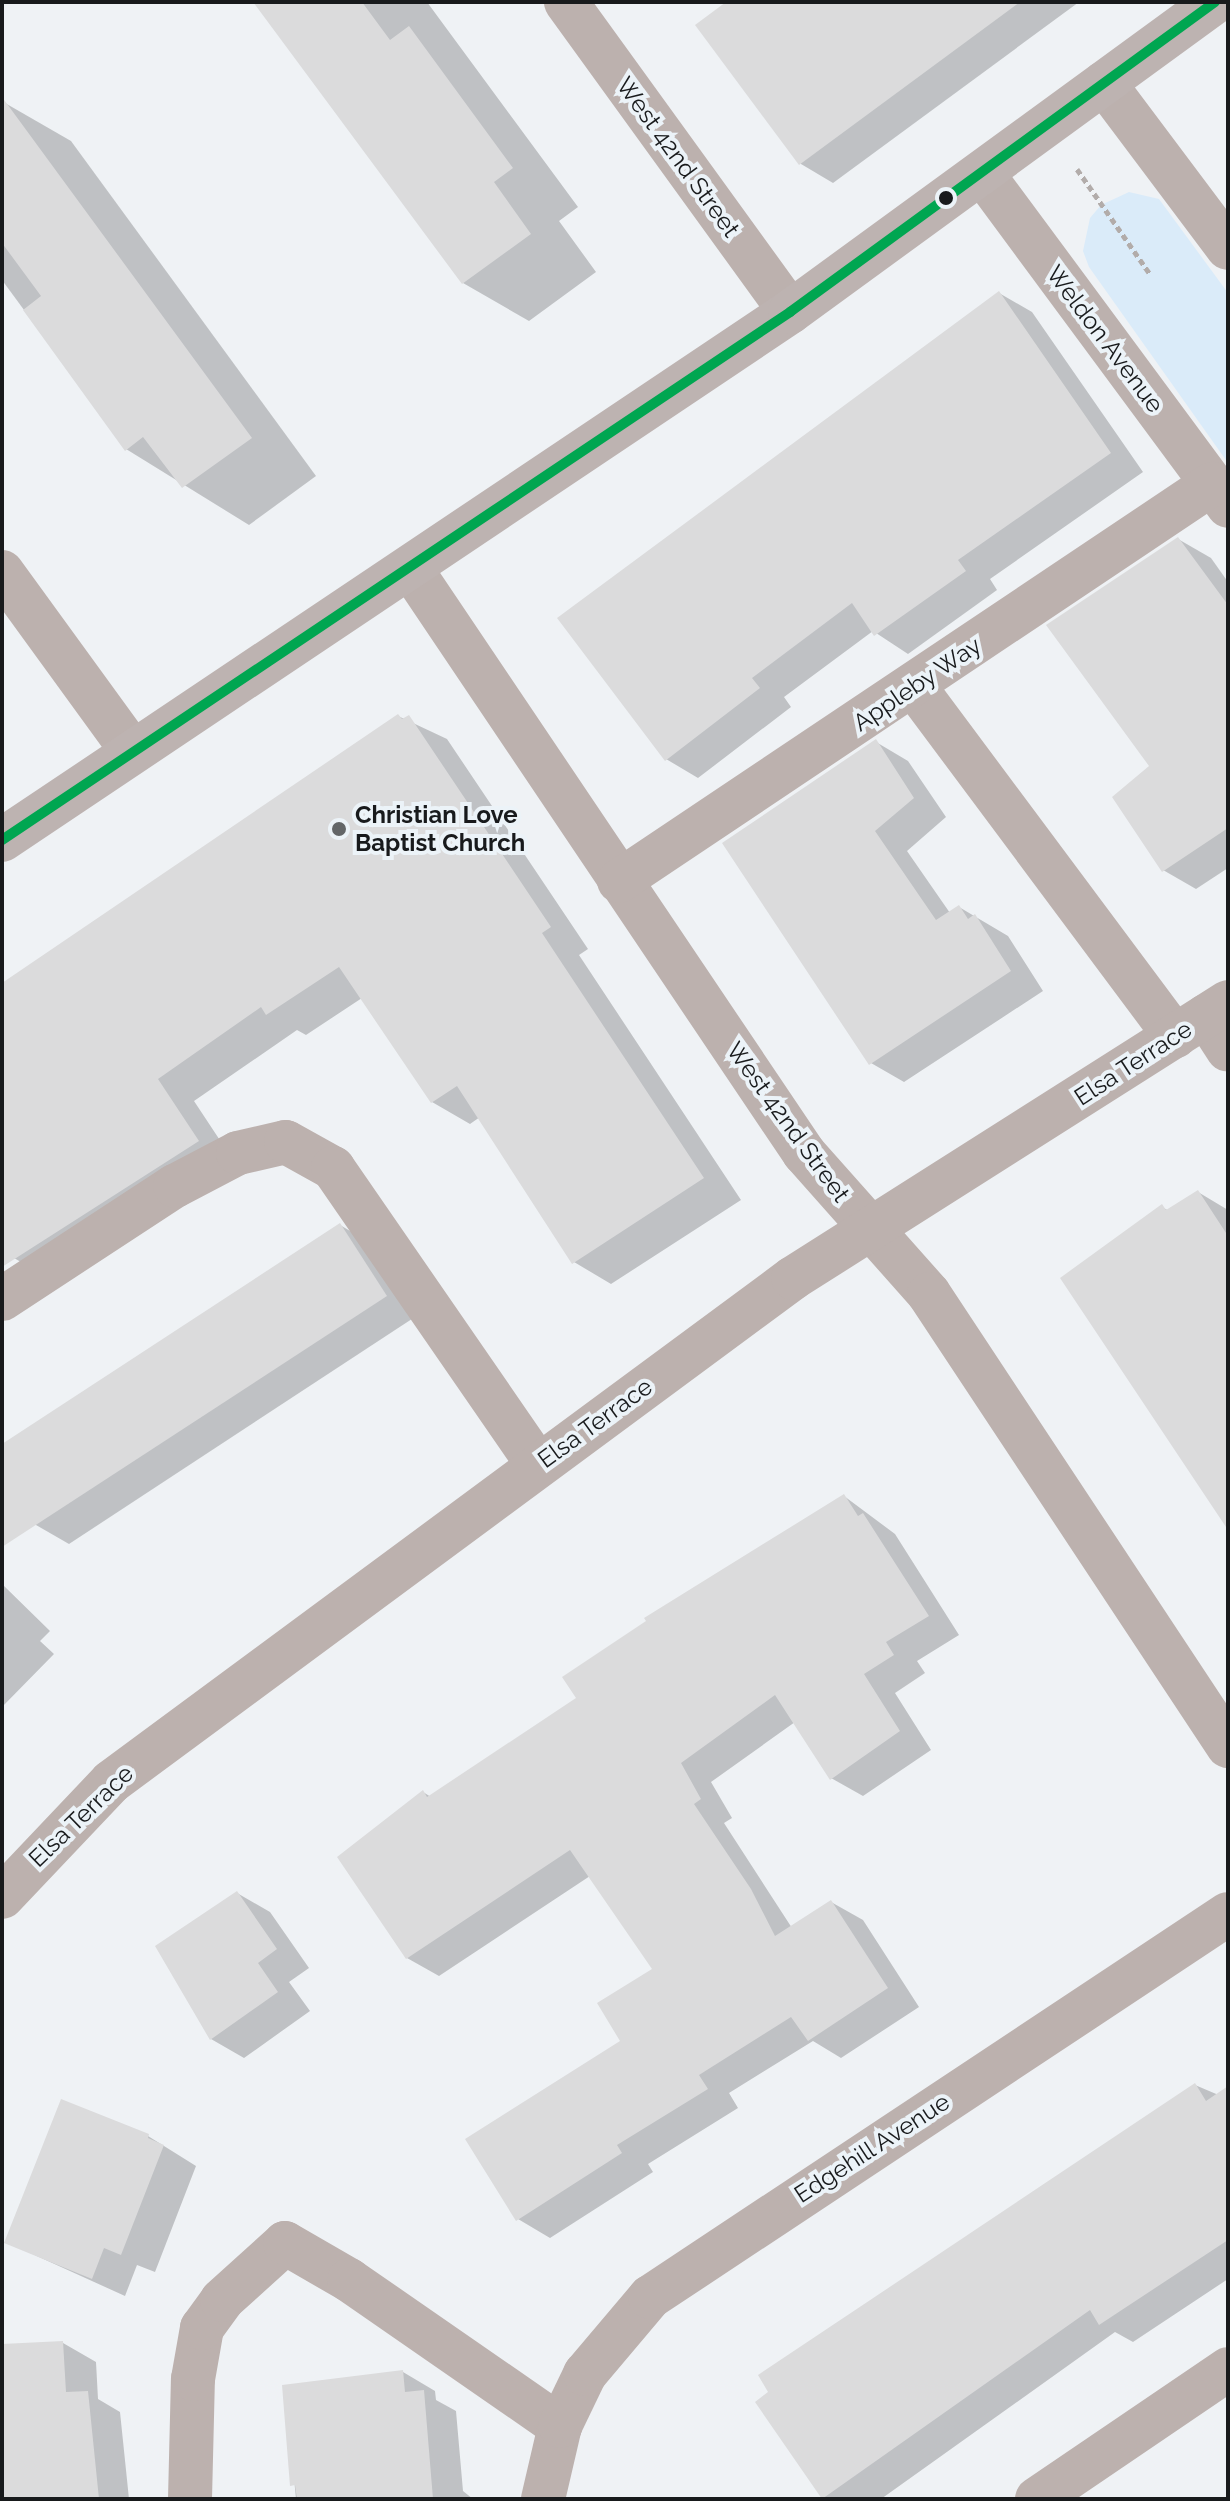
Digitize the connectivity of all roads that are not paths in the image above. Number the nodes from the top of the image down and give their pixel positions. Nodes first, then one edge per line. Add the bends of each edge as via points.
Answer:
1 (566, 2) edge
2 (1215, 2) edge
3 (1104, 83) junction
4 (982, 173) junction
5 (1228, 248) edge
6 (790, 312) junction
7 (1220, 495) edge
8 (411, 569) junction
9 (2, 572) edge
10 (914, 686) junction
11 (132, 751) junction
12 (2, 840) edge
13 (619, 881) junction
14 (1209, 1026) edge
15 (872, 1228) junction
16 (2, 1299) edge
17 (538, 1465) junction
18 (1228, 1746) edge
19 (2, 1897) edge
20 (1228, 1914) edge
21 (1228, 2369) edge
22 (560, 2426) junction
23 (190, 2499) edge
24 (543, 2499) edge
25 (1037, 2499) edge

1 - 6 street, West 42nd Street
2 - 3 main road
3 - 4 main road
3 - 5 street
4 - 6 main road
4 - 7 street, Weldon Avenue
6 - 8 main road
7 - 10 street, Appleby Way
8 - 11 main road
8 - 13 street, West 42nd Street
9 - 11 street
10 - 13 street, Appleby Way
10 - 14 street
11 - 12 main road
13 - 15 street, West 42nd Street via 804,1153
14 - 15 street, Elsa Terrace
15 - 17 street, Elsa Terrace via 793,1278
15 - 18 street, West 42nd Street via 929,1294
16 - 17 street via 175,1186 238,1153 286,1142 333,1168
17 - 19 street, Elsa Terrace via 111,1782
20 - 22 street, Edgehill Avenue via 650,2297 585,2374
21 - 25 street
22 - 23 street via 349,2280 285,2243 222,2300 202,2328 193,2379
22 - 24 street, Edgehill Avenue

